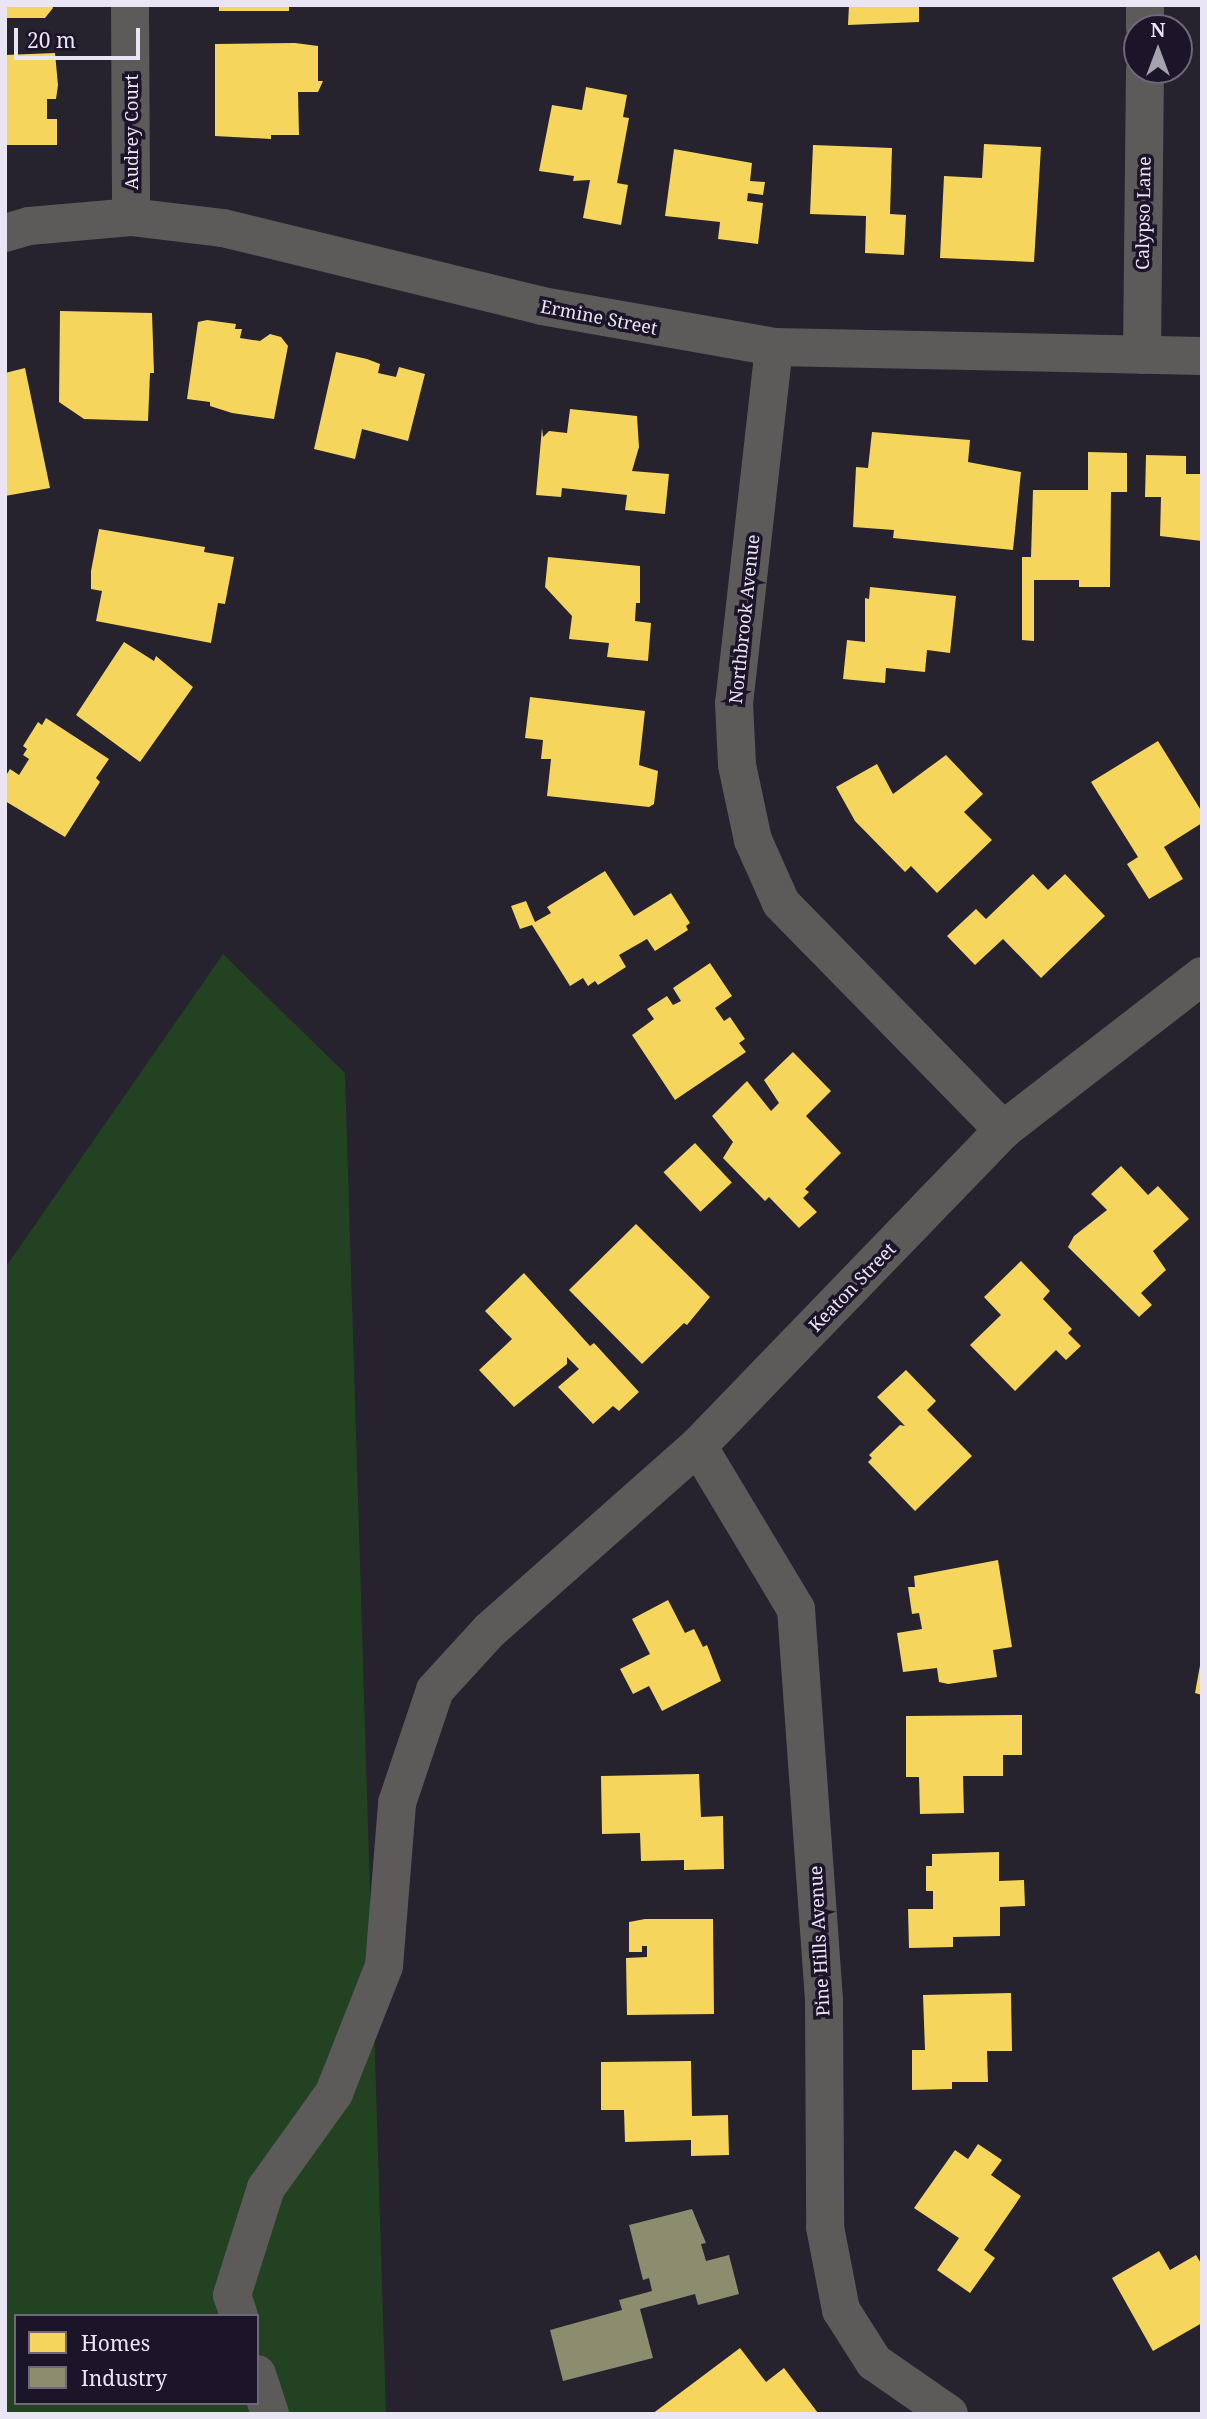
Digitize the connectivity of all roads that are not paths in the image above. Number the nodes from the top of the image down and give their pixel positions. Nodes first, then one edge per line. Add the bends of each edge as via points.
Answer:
1 (130, 5) edge
2 (1145, 84) edge
3 (131, 217) junction
4 (5, 233) edge
5 (774, 347) junction
6 (1142, 355) junction
7 (1202, 356) edge
8 (1202, 976) edge
9 (1003, 1130) junction
10 (698, 1446) junction
11 (238, 2314) edge
12 (259, 2380) edge
13 (270, 2414) edge
14 (949, 2414) edge

1 - 3 street, Audrey Court
2 - 6 street, Calypso Lane
3 - 4 street, Ermine Street via 29,226
3 - 5 street, Ermine Street via 223,228 542,306
5 - 6 street, Ermine Street
5 - 9 street, Northbrook Avenue via 734,703 737,765 753,840 781,903
6 - 7 street, Ermine Street
8 - 9 street, Keaton Street
9 - 10 street, Keaton Street
10 - 11 street, Keaton Street via 512,1610 435,1690 397,1803 384,1966 334,2094 266,2188 232,2295
10 - 14 street, Pine Hills Avenue via 796,1609 824,2000 825,2227 841,2310 874,2362
12 - 13 street

